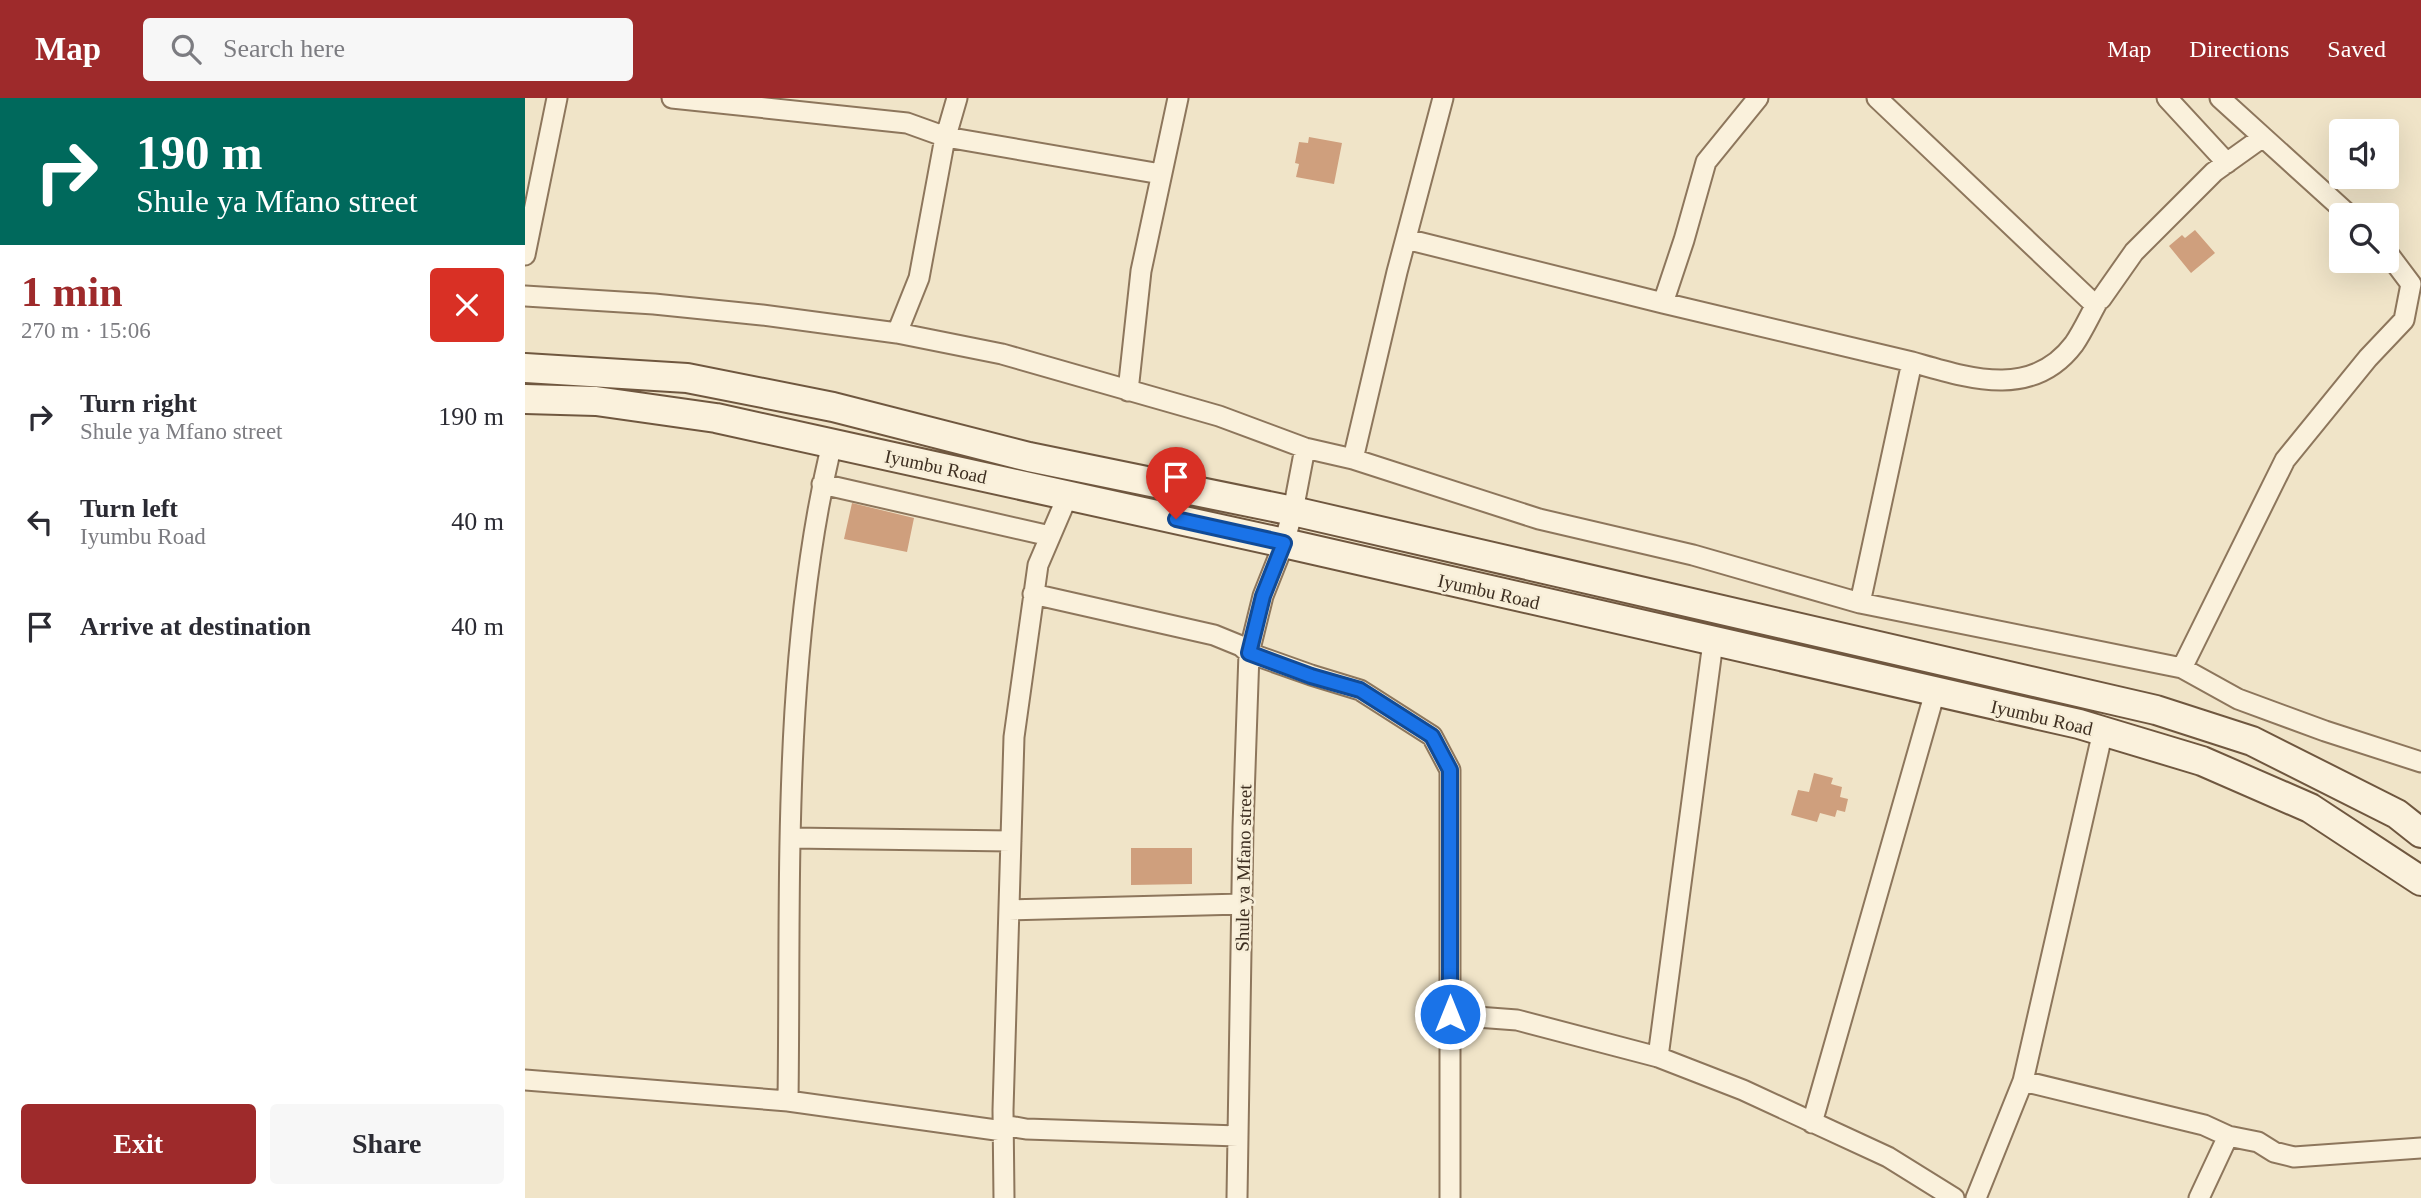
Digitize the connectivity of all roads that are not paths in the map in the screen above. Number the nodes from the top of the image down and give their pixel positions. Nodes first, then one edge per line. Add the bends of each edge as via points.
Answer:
1 (557, 98) edge
2 (672, 98) edge
3 (957, 98) edge
4 (1178, 98) edge
5 (1443, 98) edge
6 (1758, 98) edge
7 (1877, 98) edge
8 (2167, 98) edge
9 (2220, 98) edge
10 (946, 137) junction
11 (2263, 137) junction
12 (2227, 163) junction
13 (1161, 174) junction
14 (2336, 203) edge
15 (1406, 239) junction
16 (525, 255) edge
17 (2399, 268) edge
18 (525, 296) edge
19 (2098, 301) junction
20 (1663, 303) junction
21 (897, 333) junction
22 (1912, 362) junction
23 (525, 369) edge
24 (1128, 391) junction
25 (525, 399) edge
26 (832, 443) junction
27 (1305, 448) junction
28 (1353, 459) junction
29 (822, 484) junction
30 (1068, 495) junction
31 (1293, 511) junction
32 (1050, 536) junction
33 (1284, 543) junction
34 (1034, 594) junction
35 (1860, 603) junction
36 (1713, 642) junction
37 (1249, 653) junction
38 (2182, 668) junction
39 (1935, 692) junction
40 (2103, 731) junction
41 (2421, 762) edge
42 (2421, 833) edge
43 (791, 838) junction
44 (1011, 841) junction
45 (2421, 881) edge
46 (1242, 904) junction
47 (1009, 910) junction
48 (1450, 1014) junction
49 (1658, 1057) junction
50 (525, 1080) edge
51 (2023, 1081) junction
52 (788, 1101) junction
53 (1812, 1123) junction
54 (1003, 1128) junction
55 (1238, 1136) junction
56 (2228, 1136) junction
57 (2421, 1148) edge
58 (1004, 1198) edge
59 (1237, 1198) edge
60 (1450, 1198) edge
61 (1954, 1198) edge
62 (1976, 1198) edge
63 (2199, 1198) edge

1 - 16 street
2 - 10 street via 907,124
3 - 10 street
4 - 13 street
5 - 15 street
6 - 20 street via 1706,162
7 - 19 street via 2089,301
8 - 12 street
9 - 11 street
10 - 13 street
10 - 21 street via 919,278
11 - 12 street
11 - 14 street
12 - 19 street via 2134,252
13 - 24 street via 1141,271
15 - 20 street
15 - 28 street
17 - 38 street via 2411,284 2404,320 2285,460
18 - 21 street via 654,304
19 - 22 street via 2062,358 2026,377 1970,379
20 - 22 street
21 - 24 street via 1002,354
22 - 35 street
23 - 31 main road, Iyumbu Road via 700,381 833,407 1029,457
24 - 27 street via 1219,416
25 - 26 main road, Iyumbu Road via 596,401 716,418
26 - 29 street
26 - 30 main road, Iyumbu Road
27 - 28 street
27 - 31 street, Shule ya Mfano street
28 - 35 street via 1539,519 1693,555
29 - 32 street
29 - 43 street via 809,557 795,714
30 - 32 street
30 - 33 main road, Iyumbu Road
31 - 33 street, Shule ya Mfano street
31 - 42 main road, Iyumbu Road via 2156,710 2252,741 2397,814
32 - 34 street via 1038,565
33 - 36 main road, Iyumbu Road
33 - 37 street, Shule ya Mfano street via 1263,596
34 - 37 street via 1214,635
34 - 44 street via 1014,737
35 - 38 street
36 - 39 main road, Iyumbu Road
36 - 49 street
37 - 46 street, Shule ya Mfano street
37 - 48 street via 1360,690 1432,736 1450,770
38 - 41 street via 2238,699
39 - 40 main road, Iyumbu Road
39 - 53 street
40 - 45 main road, Iyumbu Road via 2202,761 2310,807
40 - 51 street
43 - 44 street
43 - 52 street
44 - 47 street
46 - 47 street
46 - 55 street, Shule ya Mfano street
47 - 54 street
48 - 49 street via 1517,1020
48 - 60 street
49 - 53 street
50 - 52 street
51 - 56 street via 2204,1125
51 - 62 street
52 - 54 street
53 - 61 street via 1888,1157
54 - 55 street
54 - 58 street
55 - 59 street, Shule ya Mfano street
56 - 57 street via 2294,1157
56 - 63 street

